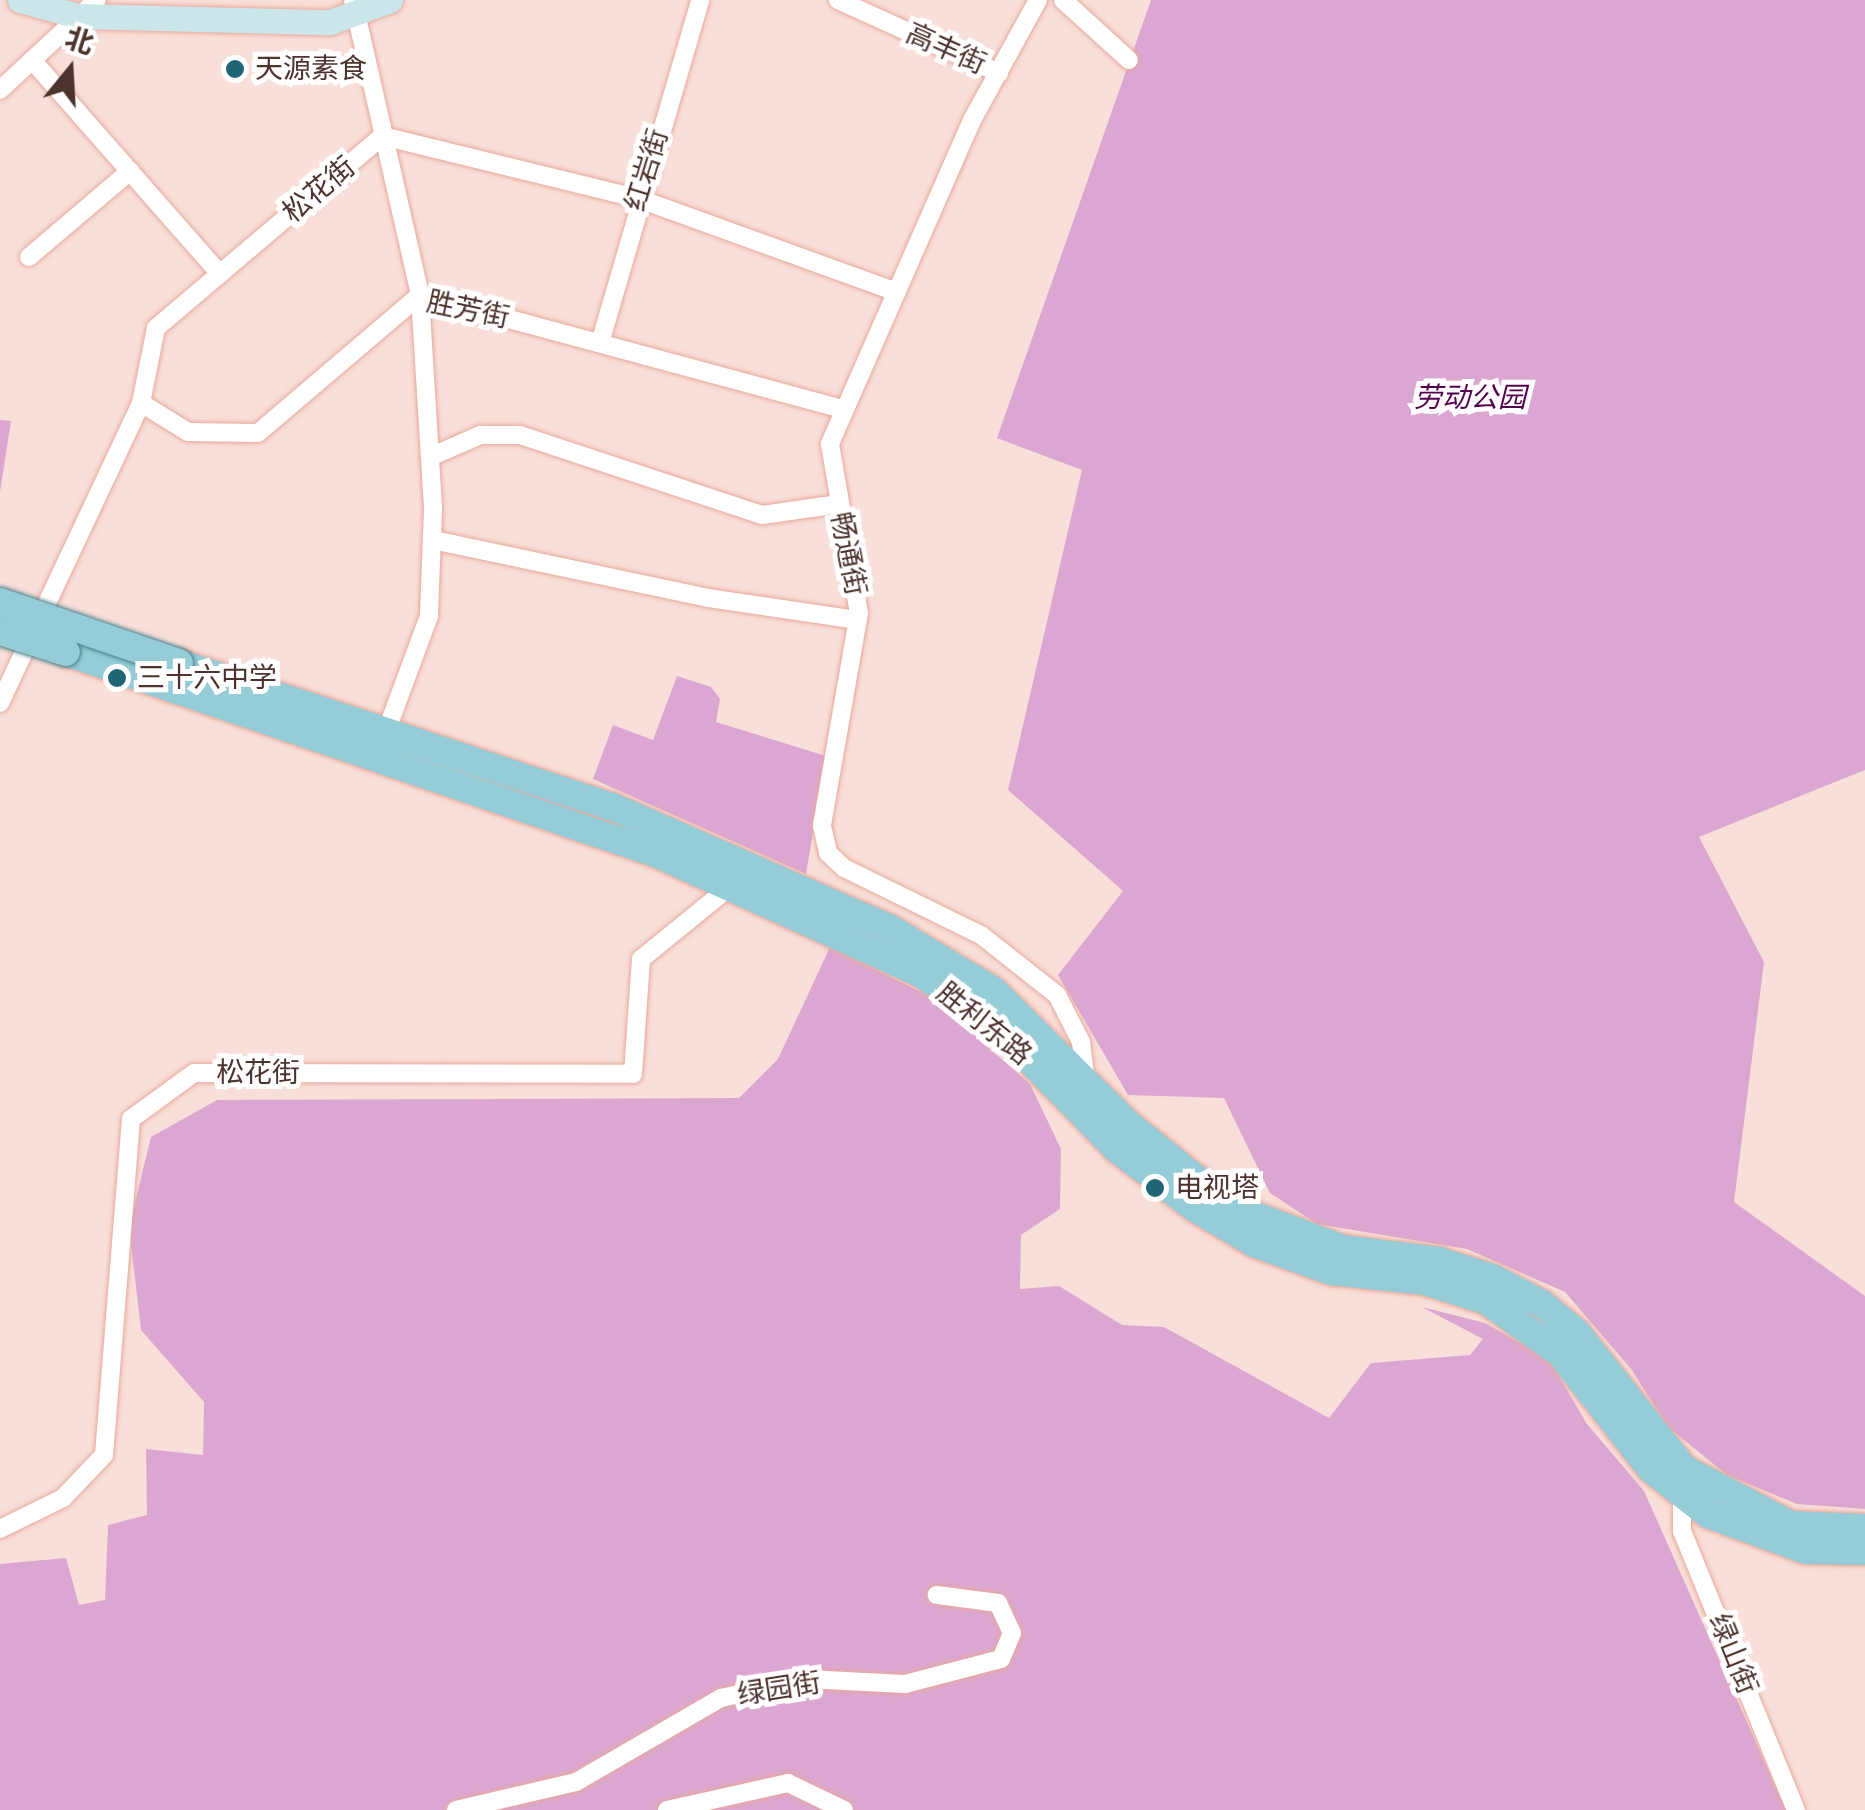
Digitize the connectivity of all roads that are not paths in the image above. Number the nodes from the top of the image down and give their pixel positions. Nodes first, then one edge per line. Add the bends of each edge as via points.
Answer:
1 (20, 0) edge
2 (390, 0) edge
3 (700, 0) edge
4 (838, 0) edge
5 (1038, 0) edge
6 (1063, 0) edge
7 (88, 8) edge
8 (355, 8) edge
9 (32, 60) junction
10 (1130, 60) dead end
11 (999, 73) junction
12 (0, 90) edge
13 (382, 136) junction
14 (130, 172) junction
15 (638, 198) junction
16 (29, 256) dead end
17 (220, 274) junction
18 (896, 292) junction
19 (420, 294) junction
20 (600, 342) junction
21 (141, 403) junction
22 (842, 408) junction
23 (430, 458) junction
24 (839, 504) junction
25 (434, 540) junction
26 (0, 602) edge
27 (857, 620) junction
28 (0, 630) edge
29 (0, 703) edge
30 (386, 732) junction
31 (732, 885) junction
32 (1085, 1077) junction
33 (1682, 1496) junction
34 (1865, 1528) edge
35 (0, 1529) edge
36 (1865, 1550) edge
37 (937, 1595) dead end
38 (456, 1810) edge
39 (667, 1810) edge
40 (844, 1810) edge
41 (1796, 1810) edge

1 - 7 main road
2 - 8 main road
3 - 15 street, 红岩街
4 - 11 street, 高丰街
5 - 11 street, 畅通街
6 - 10 street
7 - 8 main road via 330,22
7 - 9 street
8 - 13 street
9 - 12 street
9 - 14 street
11 - 18 street, 畅通街
13 - 15 street, 松花街
13 - 17 street, 松花街
13 - 19 street
14 - 16 street
14 - 17 street
15 - 18 street, 松花街
15 - 20 street, 红岩街
17 - 21 street, 松花街 via 156,328
18 - 22 street, 畅通街
19 - 20 street, 胜芳街
19 - 21 street, 胜芳街 via 258,434 188,432
19 - 23 street
20 - 22 street, 胜芳街
21 - 29 street, 松花街
22 - 24 street, 畅通街 via 830,444
23 - 24 street via 480,435 520,435 762,514
23 - 25 street
24 - 27 street, 畅通街 via 859,589
25 - 27 street via 708,598
25 - 30 street via 430,616
26 - 30 main road, bridge
27 - 32 street, 畅通街 via 822,826 828,852 844,868 982,935 1056,995 1080,1042
28 - 31 main road, 胜利东路, bridge via 476,789
30 - 32 main road via 643,818 889,928 994,991
31 - 33 main road, 胜利东路 via 922,974 999,1029 1118,1149 1254,1243 1331,1271 1424,1281 1488,1301 1560,1353 1651,1470
31 - 35 street, 松花街 via 641,959 633,1074 194,1073 131,1119 104,1456 62,1498
32 - 34 main road via 1128,1124 1230,1206 1343,1249 1468,1270 1542,1304 1577,1332 1668,1453 1716,1490 1792,1525
33 - 36 main road, 胜利东路 via 1758,1537 1806,1550
33 - 41 street, 绿山街 via 1682,1530
37 - 38 street, 绿园街 via 998,1603 1012,1633 1001,1659 905,1684 806,1679 721,1698 576,1782
39 - 40 street via 788,1783

